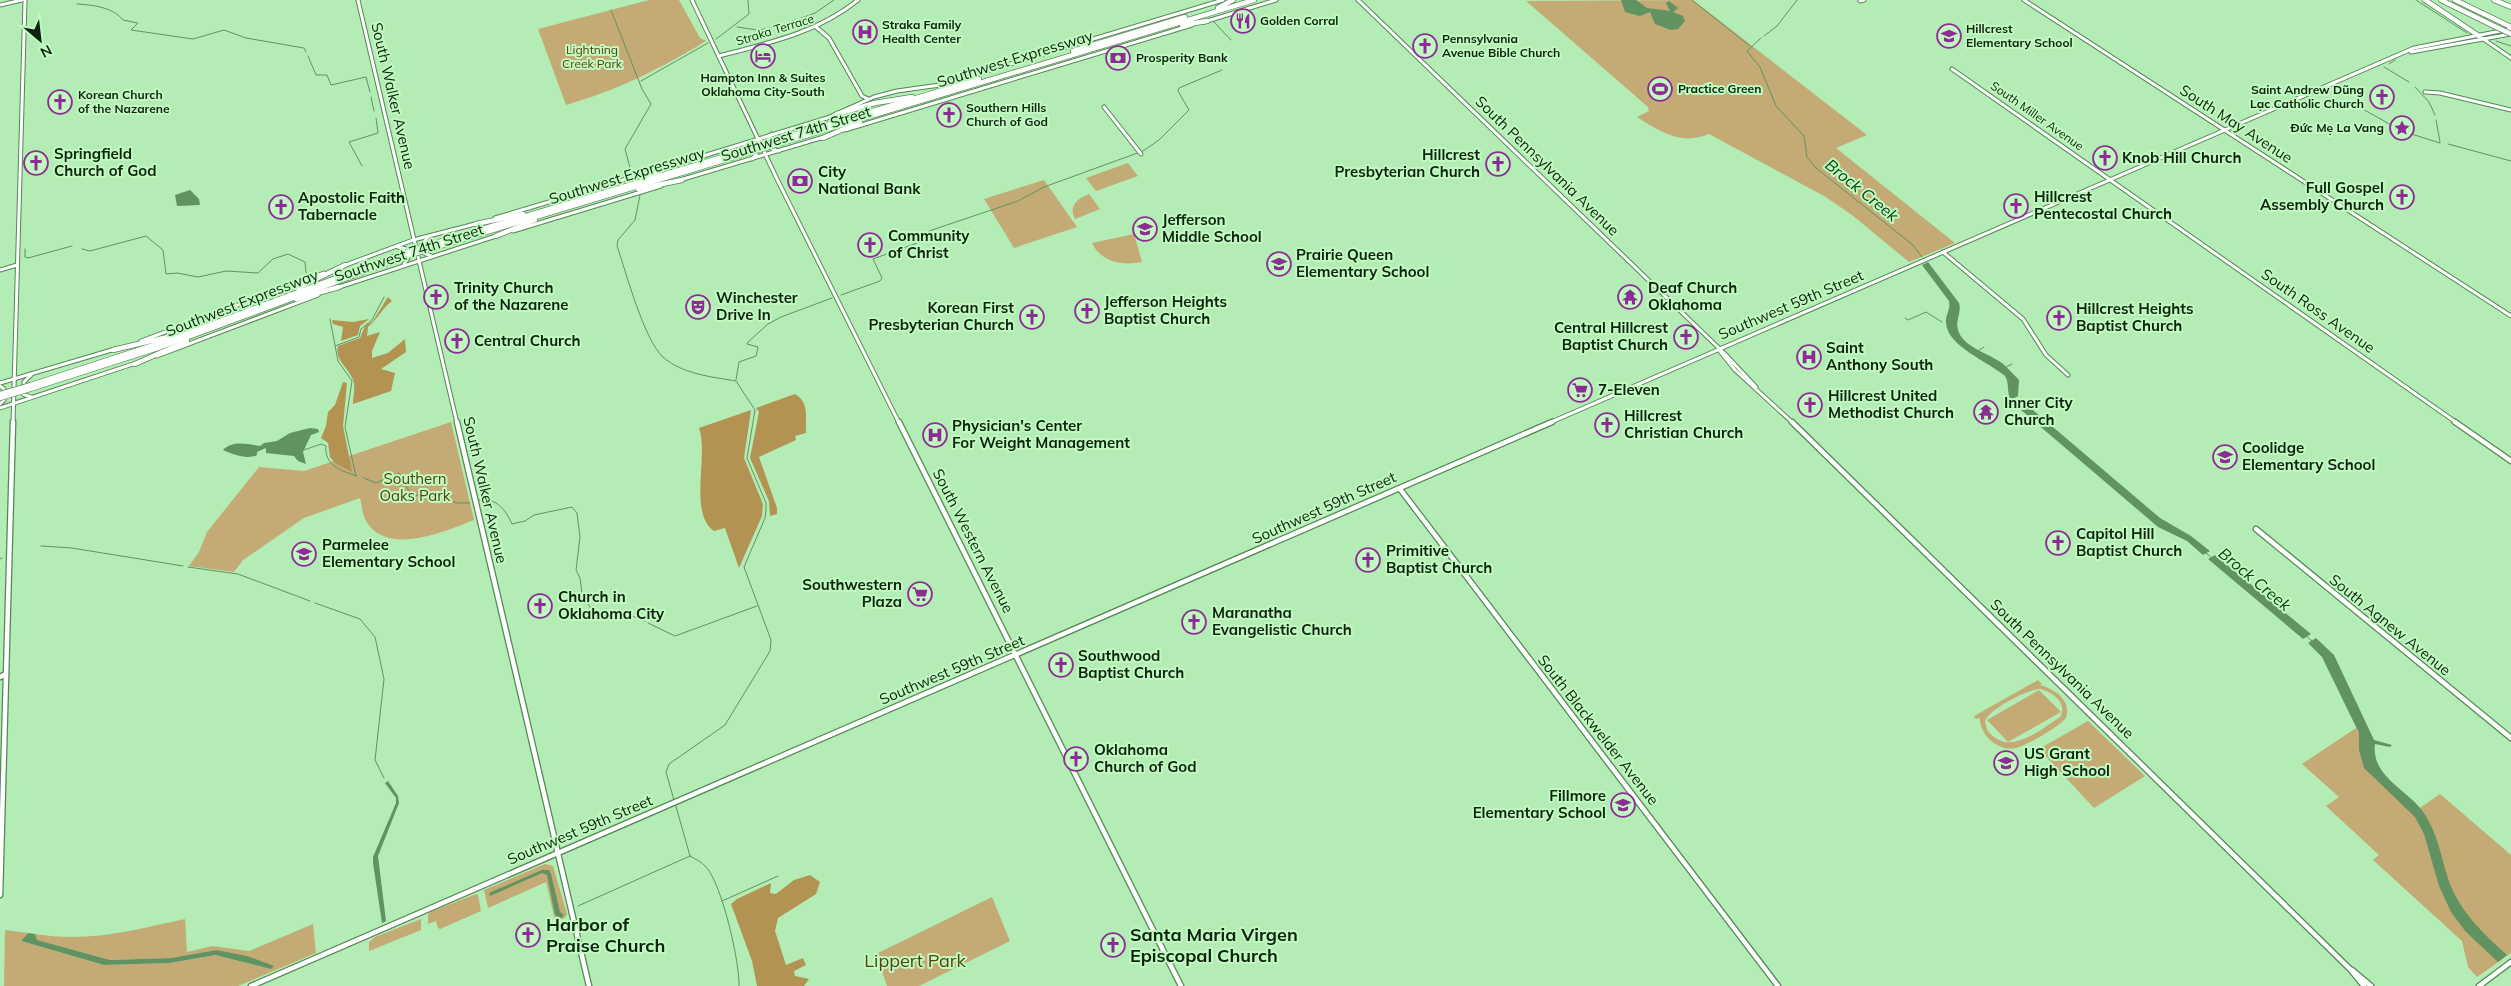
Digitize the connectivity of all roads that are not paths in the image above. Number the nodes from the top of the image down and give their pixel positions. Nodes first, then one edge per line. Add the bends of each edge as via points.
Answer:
1 (23, 0) edge
2 (358, 0) edge
3 (692, 0) edge
4 (858, 0) edge
5 (1223, 0) edge
6 (1233, 0) edge
7 (1243, 0) edge
8 (1254, 0) edge
9 (1276, 0) edge
10 (1358, 0) edge
11 (2024, 0) edge
12 (2424, 0) edge
13 (2442, 0) edge
14 (2455, 0) edge
15 (2494, 0) edge
16 (0, 5) edge
17 (2511, 7) edge
18 (1218, 8) junction
19 (1207, 21) junction
20 (816, 27) junction
21 (1162, 28) junction
22 (2511, 28) edge
23 (2511, 34) edge
24 (2480, 35) junction
25 (2485, 39) junction
26 (2406, 52) junction
27 (719, 56) junction
28 (2511, 57) edge
29 (1952, 69) dead end
30 (2425, 92) dead end
31 (935, 93) junction
32 (862, 96) junction
33 (868, 99) junction
34 (885, 101) junction
35 (859, 102) junction
36 (1104, 107) dead end
37 (2511, 110) edge
38 (888, 111) junction
39 (837, 114) junction
40 (2224, 130) junction
41 (773, 133) junction
42 (758, 137) junction
43 (824, 138) junction
44 (742, 142) junction
45 (774, 143) junction
46 (750, 150) junction
47 (780, 152) junction
48 (1140, 152) dead end
49 (767, 156) junction
50 (750, 161) junction
51 (679, 163) junction
52 (2112, 179) junction
53 (682, 180) junction
54 (626, 185) junction
55 (618, 192) junction
56 (556, 209) junction
57 (476, 224) junction
58 (430, 236) junction
59 (496, 236) junction
60 (413, 240) junction
61 (396, 247) junction
62 (1943, 252) junction
63 (401, 256) junction
64 (432, 256) junction
65 (418, 261) junction
66 (17, 265) junction
67 (345, 265) junction
68 (402, 266) junction
69 (0, 270) edge
70 (339, 287) junction
71 (274, 300) junction
72 (271, 305) junction
73 (2511, 316) edge
74 (206, 329) junction
75 (113, 350) junction
76 (1719, 350) junction
77 (134, 364) junction
78 (33, 373) junction
79 (2068, 375) dead end
80 (14, 378) junction
81 (0, 385) edge
82 (13, 392) junction
83 (0, 394) edge
84 (34, 397) junction
85 (0, 398) edge
86 (13, 404) junction
87 (0, 406) edge
88 (2511, 461) edge
89 (1400, 489) junction
90 (2256, 529) dead end
91 (1017, 656) junction
92 (6, 674) junction
93 (0, 676) edge
94 (2511, 738) edge
95 (557, 854) junction
96 (0, 895) edge
97 (2511, 962) edge
98 (2351, 970) junction
99 (250, 986) edge
100 (590, 986) edge
101 (1181, 986) edge
102 (1778, 986) edge
103 (2364, 986) edge
104 (2371, 986) edge
105 (2480, 986) edge

1 - 16 main road
1 - 66 main road
2 - 60 main road, South Walker Avenue
3 - 27 main road, South Western Avenue
4 - 20 main road, Straka Terrace via 841,14
5 - 33 main road, Southwest 74th Street via 940,85
6 - 18 highway
7 - 18 highway, Southwest Expressway
8 - 21 highway, Southwest Expressway
9 - 19 main road, Southwest 74th Street
10 - 76 main road, South Pennsylvania Avenue
11 - 40 main road, South May Avenue
12 - 24 highway
13 - 23 highway, bridge
14 - 22 highway
15 - 17 highway
18 - 31 highway, Southwest Expressway
19 - 21 highway
19 - 43 main road, Southwest 74th Street
20 - 27 main road, Straka Terrace
20 - 32 main road via 829,38
21 - 38 highway, Southwest Expressway
22 - 24 main road, Southwest 59th Street
23 - 25 main road, Southwest 59th Street
24 - 25 main road
24 - 26 main road, Southwest 59th Street
25 - 26 main road, Southwest 59th Street
25 - 28 main road
26 - 40 main road, Southwest 59th Street
27 - 42 main road, South Western Avenue
29 - 52 main road, South Miller Avenue
30 - 37 main road
31 - 34 highway
31 - 45 highway, Southwest Expressway
32 - 33 main road
32 - 35 main road
33 - 34 highway
33 - 35 main road, Southwest 74th Street
34 - 39 highway
35 - 39 main road, Southwest 74th Street
36 - 48 main road
38 - 43 highway
38 - 45 highway, Southwest Expressway
39 - 41 main road, Southwest 74th Street
40 - 52 main road, Southwest 59th Street
40 - 73 main road, South May Avenue
41 - 42 main road, Southwest 74th Street
41 - 47 main road via 767,141 772,149
42 - 44 main road, Southwest 74th Street
42 - 49 main road, South Western Avenue
43 - 47 main road, Southwest 74th Street
44 - 50 main road via 751,143 757,153
44 - 51 main road, Southwest 74th Street
45 - 46 highway, Southwest Expressway, bridge
46 - 54 highway, Southwest Expressway
46 - 55 highway, Southwest Expressway
47 - 49 main road, Southwest 74th Street
49 - 50 main road, Southwest 74th Street
49 - 91 main road, South Western Avenue
50 - 53 main road, Southwest 74th Street
51 - 54 highway
51 - 57 main road, Southwest 74th Street
52 - 62 main road, Southwest 59th Street
52 - 88 main road, South Ross Avenue
53 - 55 highway
53 - 59 main road, Southwest 74th Street
54 - 56 highway, Southwest Expressway
55 - 56 highway, Southwest Expressway
56 - 57 highway
56 - 59 highway
56 - 63 highway, Southwest Expressway, bridge
57 - 58 main road, Southwest 74th Street
58 - 60 main road, Southwest 74th Street
58 - 64 main road via 422,244 424,253
59 - 64 main road, Southwest 74th Street
60 - 61 main road, Southwest 74th Street
60 - 65 main road, South Walker Avenue
61 - 67 main road, Southwest 74th Street
61 - 68 main road via 406,249 408,258
62 - 76 main road, Southwest 59th Street
62 - 79 main road via 2023,319 2046,355
63 - 71 highway, Southwest Expressway
63 - 72 highway, Southwest Expressway
64 - 65 main road, Southwest 74th Street
65 - 68 main road, Southwest 74th Street
65 - 95 main road, South Walker Avenue
66 - 69 main road
66 - 80 main road
67 - 71 highway
67 - 75 main road, Southwest 74th Street
68 - 70 main road, Southwest 74th Street
70 - 72 highway
70 - 77 main road, Southwest 74th Street
71 - 74 highway, Southwest Expressway
72 - 74 highway, Southwest Expressway
74 - 75 highway
74 - 77 highway
74 - 82 highway, Southwest Expressway, bridge via 122,360
75 - 78 main road, Southwest 74th Street
76 - 89 main road, Southwest 59th Street
76 - 98 main road, South Pennsylvania Avenue
77 - 84 main road, Southwest 74th Street
78 - 80 main road, Southwest 74th Street
78 - 84 main road via 24,382 23,394
80 - 81 main road, Southwest 74th Street
80 - 86 main road
81 - 87 main road via 4,389 4,400
82 - 83 highway, bridge
82 - 85 highway, bridge
84 - 86 main road, Southwest 74th Street
86 - 87 main road, Southwest 74th Street
86 - 92 main road
89 - 91 main road, Southwest 59th Street
89 - 102 main road, South Blackwelder Avenue
90 - 94 main road, South Agnew Avenue
91 - 95 main road, Southwest 59th Street
91 - 101 main road, South Western Avenue
92 - 93 main road
92 - 96 main road
95 - 99 main road, Southwest 59th Street
95 - 100 main road, South Walker Avenue
97 - 105 main road
98 - 103 main road, South Pennsylvania Avenue
98 - 104 main road, South Pennsylvania Avenue

